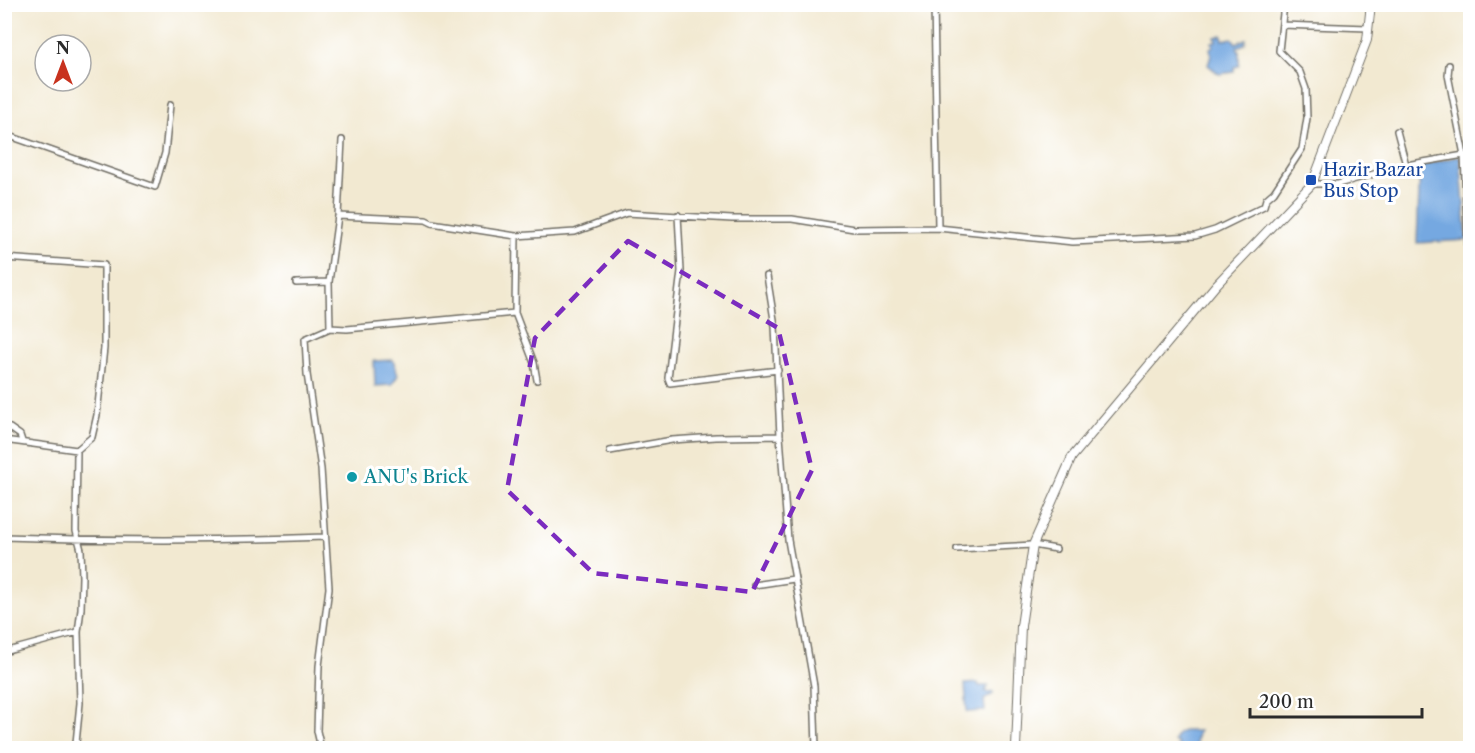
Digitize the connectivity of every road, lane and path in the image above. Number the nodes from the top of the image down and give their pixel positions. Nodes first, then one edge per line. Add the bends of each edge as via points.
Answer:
1 (934, 4) edge
2 (1284, 4) edge
3 (1371, 4) edge
4 (1282, 25) junction
5 (1368, 28) junction
6 (1449, 65) dead end
7 (170, 105) dead end
8 (1397, 131) dead end
9 (4, 134) edge
10 (342, 140) dead end
11 (1464, 155) junction
12 (1406, 165) junction
13 (1312, 184) junction
14 (678, 214) junction
15 (338, 216) junction
16 (938, 228) junction
17 (516, 236) junction
18 (4, 258) edge
19 (1470, 273) edge
20 (767, 276) dead end
21 (329, 282) junction
22 (296, 283) dead end
23 (515, 313) junction
24 (330, 328) junction
25 (1470, 343) edge
26 (778, 370) junction
27 (537, 380) dead end
28 (4, 428) edge
29 (780, 436) junction
30 (4, 440) edge
31 (22, 441) junction
32 (77, 450) junction
33 (610, 451) dead end
34 (4, 537) edge
35 (325, 537) junction
36 (78, 540) junction
37 (1034, 545) junction
38 (957, 549) dead end
39 (1056, 549) dead end
40 (794, 579) junction
41 (754, 585) dead end
42 (78, 632) junction
43 (4, 652) edge
44 (76, 743) dead end
45 (321, 748) edge
46 (816, 748) edge
47 (1016, 748) edge

1 - 16 street
2 - 4 street
3 - 5 main road
4 - 5 street
4 - 16 street via 1279,51 1300,72 1308,118 1302,149 1264,206 1215,230 1170,238 1072,242
5 - 13 main road via 1367,40
6 - 11 street
7 - 9 street via 165,153 155,187
8 - 12 street
10 - 15 street
11 - 12 street
11 - 19 street
12 - 13 street via 1338,184
13 - 37 main road via 1216,285 1072,457
14 - 16 street via 792,219 854,229
14 - 17 street via 627,213 575,232
14 - 26 street via 681,271 670,383
15 - 17 street via 426,220
15 - 21 street
17 - 23 street
18 - 32 street via 104,265 104,348 97,415 92,437
19 - 25 street
20 - 26 street
21 - 22 street
21 - 24 street
23 - 24 street
23 - 27 street
24 - 35 street via 305,339
26 - 29 street
28 - 31 street via 20,435
29 - 33 street via 672,440
29 - 40 street
30 - 31 street
31 - 32 street
32 - 36 street
34 - 36 street
35 - 36 street
35 - 45 street via 329,588 319,666 317,731
36 - 42 street via 82,577
37 - 38 street
37 - 39 street
37 - 47 main road via 1021,626
40 - 41 street
40 - 46 street via 814,686
42 - 43 street
42 - 44 street via 80,703

